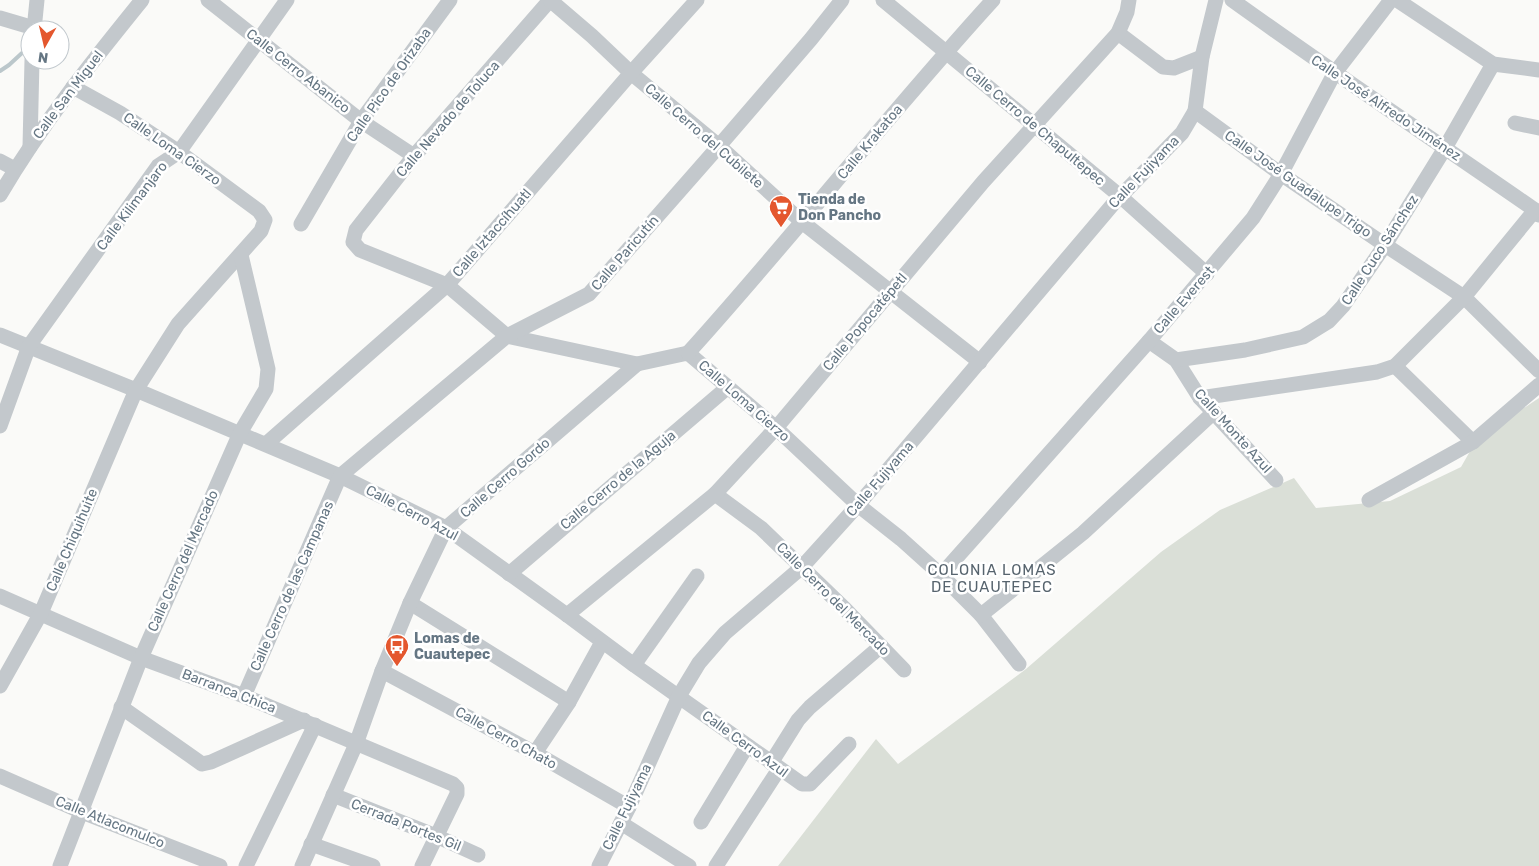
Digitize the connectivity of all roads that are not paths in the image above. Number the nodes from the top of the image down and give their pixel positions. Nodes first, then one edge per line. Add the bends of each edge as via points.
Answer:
1 (37, 0) edge
2 (142, 0) edge
3 (208, 0) edge
4 (288, 0) edge
5 (450, 0) edge
6 (550, 0) edge
7 (697, 0) edge
8 (842, 0) edge
9 (883, 0) edge
10 (993, 0) edge
11 (1129, 0) edge
12 (1216, 0) edge
13 (1232, 0) edge
14 (1392, 0) edge
15 (1397, 0) edge
16 (0, 18) edge
17 (35, 20) edge
18 (20, 24) edge
19 (1118, 33) junction
20 (258, 40) junction
21 (946, 52) junction
22 (1202, 57) junction
23 (1493, 64) junction
24 (32, 70) edge
25 (1539, 70) edge
26 (631, 73) junction
27 (1334, 74) junction
28 (73, 87) junction
29 (1195, 111) junction
30 (361, 120) junction
31 (1515, 123) dead end
32 (1034, 125) junction
33 (1539, 128) edge
34 (719, 146) junction
35 (30, 147) junction
36 (1445, 148) junction
37 (179, 152) junction
38 (414, 156) junction
39 (0, 161) edge
40 (15, 170) junction
41 (1281, 174) junction
42 (0, 195) edge
43 (1120, 196) junction
44 (1537, 213) edge
45 (802, 222) junction
46 (301, 224) dead end
47 (353, 242) joint
48 (1385, 245) junction
49 (241, 256) junction
50 (1207, 274) junction
51 (447, 286) junction
52 (892, 292) junction
53 (1464, 297) junction
54 (0, 335) edge
55 (507, 336) junction
56 (1149, 340) junction
57 (29, 346) junction
58 (688, 353) junction
59 (1176, 360) junction
60 (980, 362) junction
61 (637, 364) junction
62 (1395, 366) junction
63 (1539, 374) edge
64 (728, 387) junction
65 (136, 390) junction
66 (1200, 398) junction
67 (1214, 412) junction
68 (0, 426) edge
69 (776, 428) junction
70 (240, 433) junction
71 (1473, 442) junction
72 (266, 444) junction
73 (340, 476) junction
74 (1276, 480) dead end
75 (715, 494) junction
76 (1369, 500) dead end
77 (858, 505) junction
78 (446, 528) junction
79 (802, 567) junction
80 (509, 574) junction
81 (941, 575) junction
82 (697, 576) dead end
83 (0, 596) edge
84 (410, 603) junction
85 (41, 613) junction
86 (567, 615) junction
87 (981, 615) junction
88 (602, 642) junction
89 (881, 646) junction
90 (141, 658) junction
91 (1019, 664) dead end
92 (634, 665) junction
93 (904, 670) dead end
94 (382, 671) junction
95 (0, 686) edge
96 (244, 696) junction
97 (679, 696) junction
98 (569, 702) junction
99 (120, 707) junction
100 (309, 723) junction
101 (356, 744) junction
102 (849, 744) dead end
103 (747, 746) junction
104 (535, 753) junction
105 (775, 766) junction
106 (0, 776) edge
107 (333, 795) junction
108 (629, 807) junction
109 (82, 812) junction
110 (701, 822) dead end
111 (621, 823) junction
112 (436, 836) junction
113 (311, 844) junction
114 (478, 855) dead end
115 (670, 861) edge
116 (60, 866) edge
117 (220, 866) edge
118 (246, 866) edge
119 (302, 866) edge
120 (373, 866) edge
121 (422, 866) edge
122 (599, 866) edge
123 (689, 866) edge
124 (716, 866) edge

1 - 17 street
2 - 28 street, Calle San Miguel
3 - 20 street, Calle Cerro Abanico
4 - 20 street, Calle Kilimanjaro
5 - 30 street, Calle Pico de Orizaba
6 - 26 street, Calle Cerro del Cubilete
6 - 38 street, Calle Nevado de Toluca
7 - 26 street, Calle Iztaccíhuatl
8 - 34 street, Calle Paricutín
9 - 21 street, Calle Cerro de Chapultepec
10 - 21 street, Calle Krakatoa
11 - 19 street, Calle Popocatépetl
12 - 22 street
13 - 27 street, Calle José Alfredo Jiménez
14 - 27 street, Calle Everest
15 - 23 street
16 - 18 street
19 - 22 street via 1163,66 1174,68
19 - 32 street, Calle Popocatépetl
20 - 30 street, Calle Cerro Abanico
20 - 37 street, Calle Kilimanjaro
21 - 32 street, Calle Cerro de Chapultepec
21 - 45 street, Calle Krakatoa
22 - 29 street
23 - 25 street
23 - 36 street, Calle Cuco Sánchez
24 - 35 street
26 - 34 street, Calle Cerro del Cubilete
26 - 51 street, Calle Iztaccíhuatl
27 - 36 street, Calle José Alfredo Jiménez
27 - 41 street, Calle Everest
28 - 35 street, Calle San Miguel
28 - 37 street, Calle Loma Cierzo
29 - 41 street, Calle José Guadalupe Trigo
29 - 43 street, Calle Fujiyama via 1182,133
30 - 38 street, Calle Cerro Abanico
30 - 46 street, Calle Pico de Orizaba
31 - 33 street
32 - 43 street, Calle Cerro de Chapultepec
32 - 52 street, Calle Popocatépetl
34 - 45 street, Calle Cerro del Cubilete
34 - 55 street, Calle Paricutín via 589,294
35 - 40 street, Calle San Miguel
36 - 44 street, Calle José Alfredo Jiménez
36 - 48 street, Calle Cuco Sánchez
37 - 49 street, Calle Loma Cierzo via 259,211 265,220 261,231
37 - 57 street, Calle Kilimanjaro via 158,166
38 - 47 street, Calle Nevado de Toluca via 356,230
39 - 40 street
40 - 42 street, Calle San Miguel
41 - 48 street, Calle José Guadalupe Trigo
41 - 50 street, Calle Everest via 1253,218
43 - 50 street, Calle Cerro de Chapultepec
43 - 60 street, Calle Fujiyama
44 - 53 street
45 - 52 street, Calle Cerro del Cubilete
45 - 58 street, Calle Krakatoa
47 - 51 street, Calle Loma Cierzo via 360,250
48 - 53 street, Calle José Guadalupe Trigo
48 - 59 street, Calle Cuco Sánchez via 1344,306 1329,321 1303,338
49 - 65 street via 178,324
49 - 70 street, Calle Cerro del Mercado via 268,370 266,389
50 - 56 street, Calle Everest
51 - 55 street, Calle Loma Cierzo
51 - 72 street, Calle Iztaccíhuatl
52 - 60 street, Calle Cerro del Cubilete
52 - 69 street, Calle Popocatépetl
53 - 62 street
53 - 63 street, Calle José Guadalupe Trigo
54 - 57 street, Calle Cerro Azul
55 - 61 street, Calle Loma Cierzo
55 - 73 street, Calle Paricutín
56 - 59 street, Calle Monte Azul
56 - 81 street, Calle Everest
57 - 65 street, Calle Cerro Azul
57 - 68 street, Calle Kilimanjaro
58 - 61 street, Calle Loma Cierzo
58 - 64 street, Calle Loma Cierzo
59 - 66 street, Calle Monte Azul
60 - 77 street, Calle Fujiyama
61 - 78 street, Calle Cerro Gordo
62 - 66 street via 1377,372
62 - 71 street
63 - 71 street
64 - 69 street, Calle Loma Cierzo
64 - 80 street, Calle Cerro de la Aguja
65 - 70 street, Calle Cerro Azul
65 - 85 street, Calle Chiquihuite
66 - 67 street, Calle Monte Azul
67 - 74 street, Calle Monte Azul
67 - 87 street via 1083,533
69 - 75 street, Calle Popocatépetl
69 - 77 street, Calle Loma Cierzo
70 - 72 street, Calle Cerro Azul
70 - 90 street, Calle Cerro del Mercado
71 - 76 street
72 - 73 street, Calle Cerro Azul
73 - 78 street, Calle Cerro Azul
73 - 96 street, Calle Cerro de las Campanas
75 - 79 street, Calle Cerro del Mercado via 761,528
75 - 86 street, Calle Popocatépetl
77 - 79 street, Calle Fujiyama
77 - 81 street, Calle Loma Cierzo
78 - 80 street, Calle Cerro Azul
78 - 84 street, Calle Cerro Gordo
79 - 89 street, Calle Cerro del Mercado
79 - 97 street, Calle Fujiyama via 725,633 699,663
80 - 86 street, Calle Cerro Azul
81 - 87 street, Calle Loma Cierzo
82 - 92 street
83 - 85 street, Barranca Chica
84 - 94 street, Calle Cerro Gordo
84 - 98 street
85 - 90 street, Barranca Chica
85 - 95 street, Calle Chiquihuite
86 - 88 street, Calle Cerro Azul
87 - 91 street, Calle Loma Cierzo
88 - 92 street, Calle Cerro Azul
88 - 98 street
89 - 93 street, Calle Cerro del Mercado
89 - 105 street via 798,720
90 - 96 street, Barranca Chica
90 - 99 street, Calle Cerro del Mercado
92 - 97 street, Calle Cerro Azul
94 - 101 street, Calle Cerro Gordo
94 - 104 street, Calle Cerro Chato
96 - 100 street, Barranca Chica
97 - 103 street, Calle Cerro Azul
97 - 108 street, Calle Fujiyama
98 - 104 street
99 - 100 street via 202,764
99 - 109 street, Calle Cerro del Mercado
100 - 101 street, Barranca Chica
100 - 118 street
101 - 107 street, Calle Cerro Gordo
101 - 112 street, Barranca Chica via 457,788
102 - 105 street, Calle Cerro Azul via 806,786
103 - 105 street, Calle Cerro Azul
103 - 110 street
104 - 108 street, Calle Cerro Chato
105 - 124 street
106 - 109 street, Calle Atlacomulco
107 - 112 street, Cerrada Portes Gil
107 - 113 street, Calle Cerro Gordo
108 - 111 street, Calle Fujiyama
109 - 116 street, Calle Cerro del Mercado
109 - 117 street, Calle Atlacomulco
111 - 115 street
111 - 122 street, Calle Fujiyama
112 - 114 street, Cerrada Portes Gil
112 - 121 street
113 - 119 street, Calle Cerro Gordo
113 - 120 street
115 - 123 street

